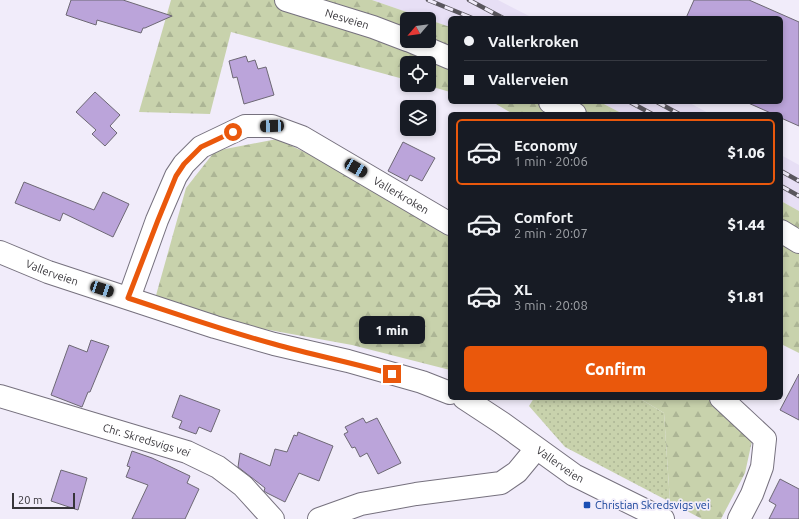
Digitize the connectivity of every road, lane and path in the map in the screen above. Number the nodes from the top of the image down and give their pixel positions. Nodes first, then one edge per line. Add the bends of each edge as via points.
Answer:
1 (286, 0) edge
2 (400, 37) edge
3 (426, 48) edge
4 (448, 57) edge
5 (554, 104) edge
6 (571, 112) edge
7 (448, 223) edge
8 (783, 232) edge
9 (799, 242) edge
10 (0, 252) edge
11 (128, 298) junction
12 (448, 392) edge
13 (0, 396) edge
14 (467, 400) edge
15 (723, 400) edge
16 (536, 449) junction
17 (273, 519) edge
18 (319, 519) edge
19 (663, 519) edge
20 (739, 519) edge

1 - 2 street, Nesveien via 366,24
3 - 4 street
5 - 6 street
7 - 11 street, Vallerkroken via 302,137 272,126 245,126 201,147 184,164 176,176
8 - 9 street
10 - 11 street, Vallerveien via 48,272
11 - 12 street, Vallerveien via 214,327 348,361 422,382
13 - 17 street, Chr. Skredsvigs vei via 187,452 218,467 243,486
14 - 16 street, Vallerveien via 502,422
15 - 20 street via 765,439 762,467
16 - 18 street via 517,472 501,483 361,504
16 - 19 street, Vallerveien via 574,475

